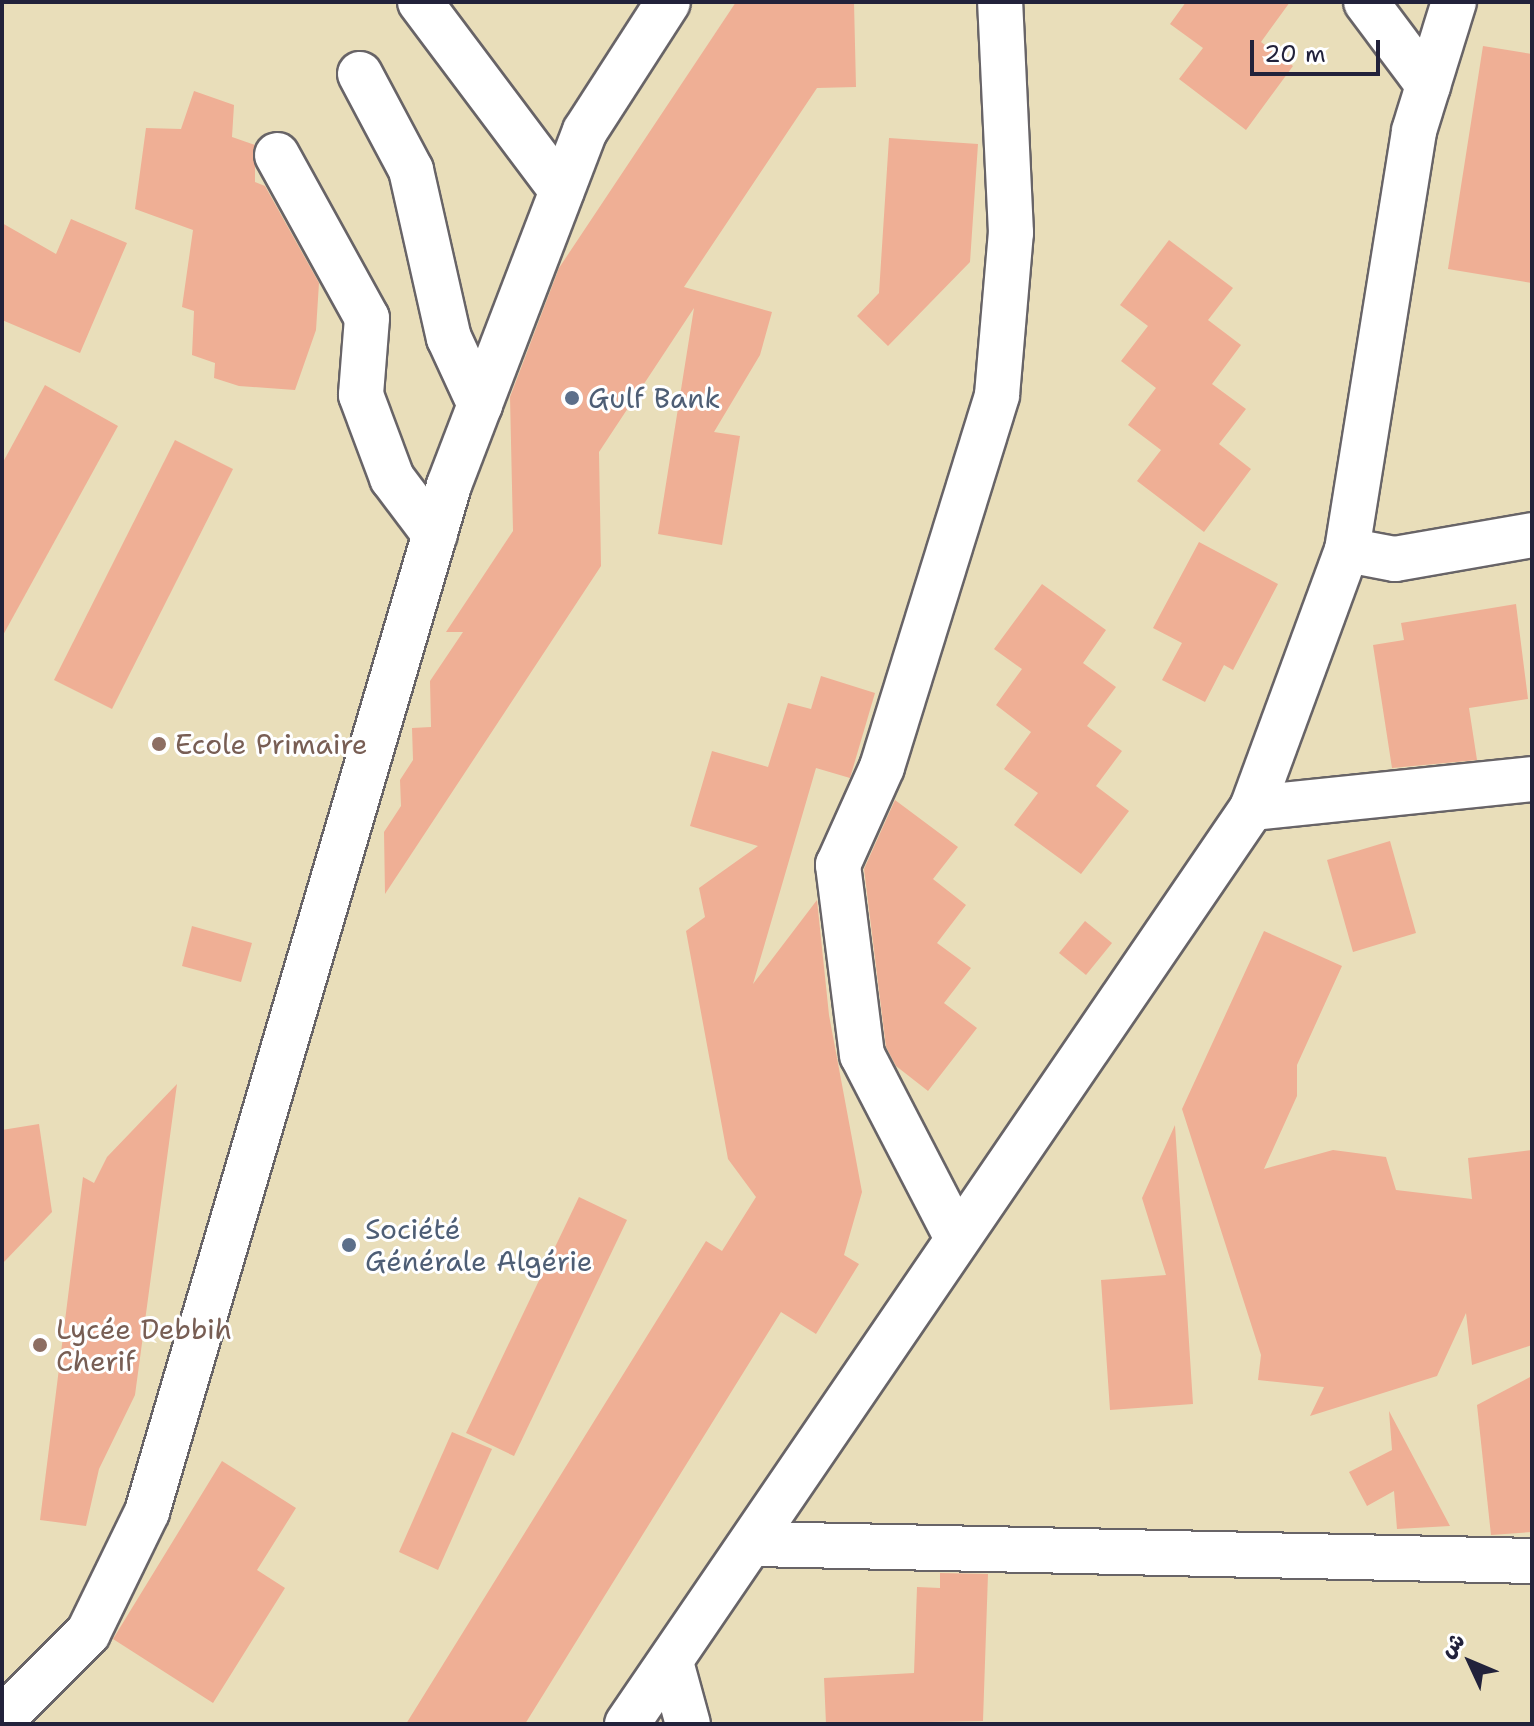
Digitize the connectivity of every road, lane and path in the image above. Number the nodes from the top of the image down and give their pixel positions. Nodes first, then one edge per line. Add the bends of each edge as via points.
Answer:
1 (420, 2) edge
2 (1000, 2) edge
3 (1366, 2) edge
4 (1454, 2) edge
5 (651, 12) edge
6 (360, 74) dead end
7 (1428, 85) junction
8 (277, 155) dead end
9 (562, 191) junction
10 (480, 405) junction
11 (435, 535) junction
12 (1532, 535) edge
13 (1347, 550) junction
14 (1532, 779) edge
15 (1252, 808) junction
16 (957, 1238) junction
17 (755, 1544) junction
18 (1532, 1561) edge
19 (671, 1662) junction
20 (2, 1719) edge
21 (627, 1724) edge
22 (688, 1724) edge

1 - 9 street
2 - 16 street via 1011,233 997,395 882,767 838,865 862,1055
3 - 7 street
4 - 7 street
5 - 9 street via 585,131
6 - 10 street via 411,170 449,338
7 - 13 street via 1414,131
8 - 11 street via 367,318 361,395 392,478
9 - 10 street
10 - 11 street
11 - 20 street via 147,1512 88,1633
12 - 13 street via 1395,559
13 - 15 street
14 - 15 street
15 - 16 street
16 - 17 street
17 - 18 street
17 - 19 street
19 - 21 street
19 - 22 street

